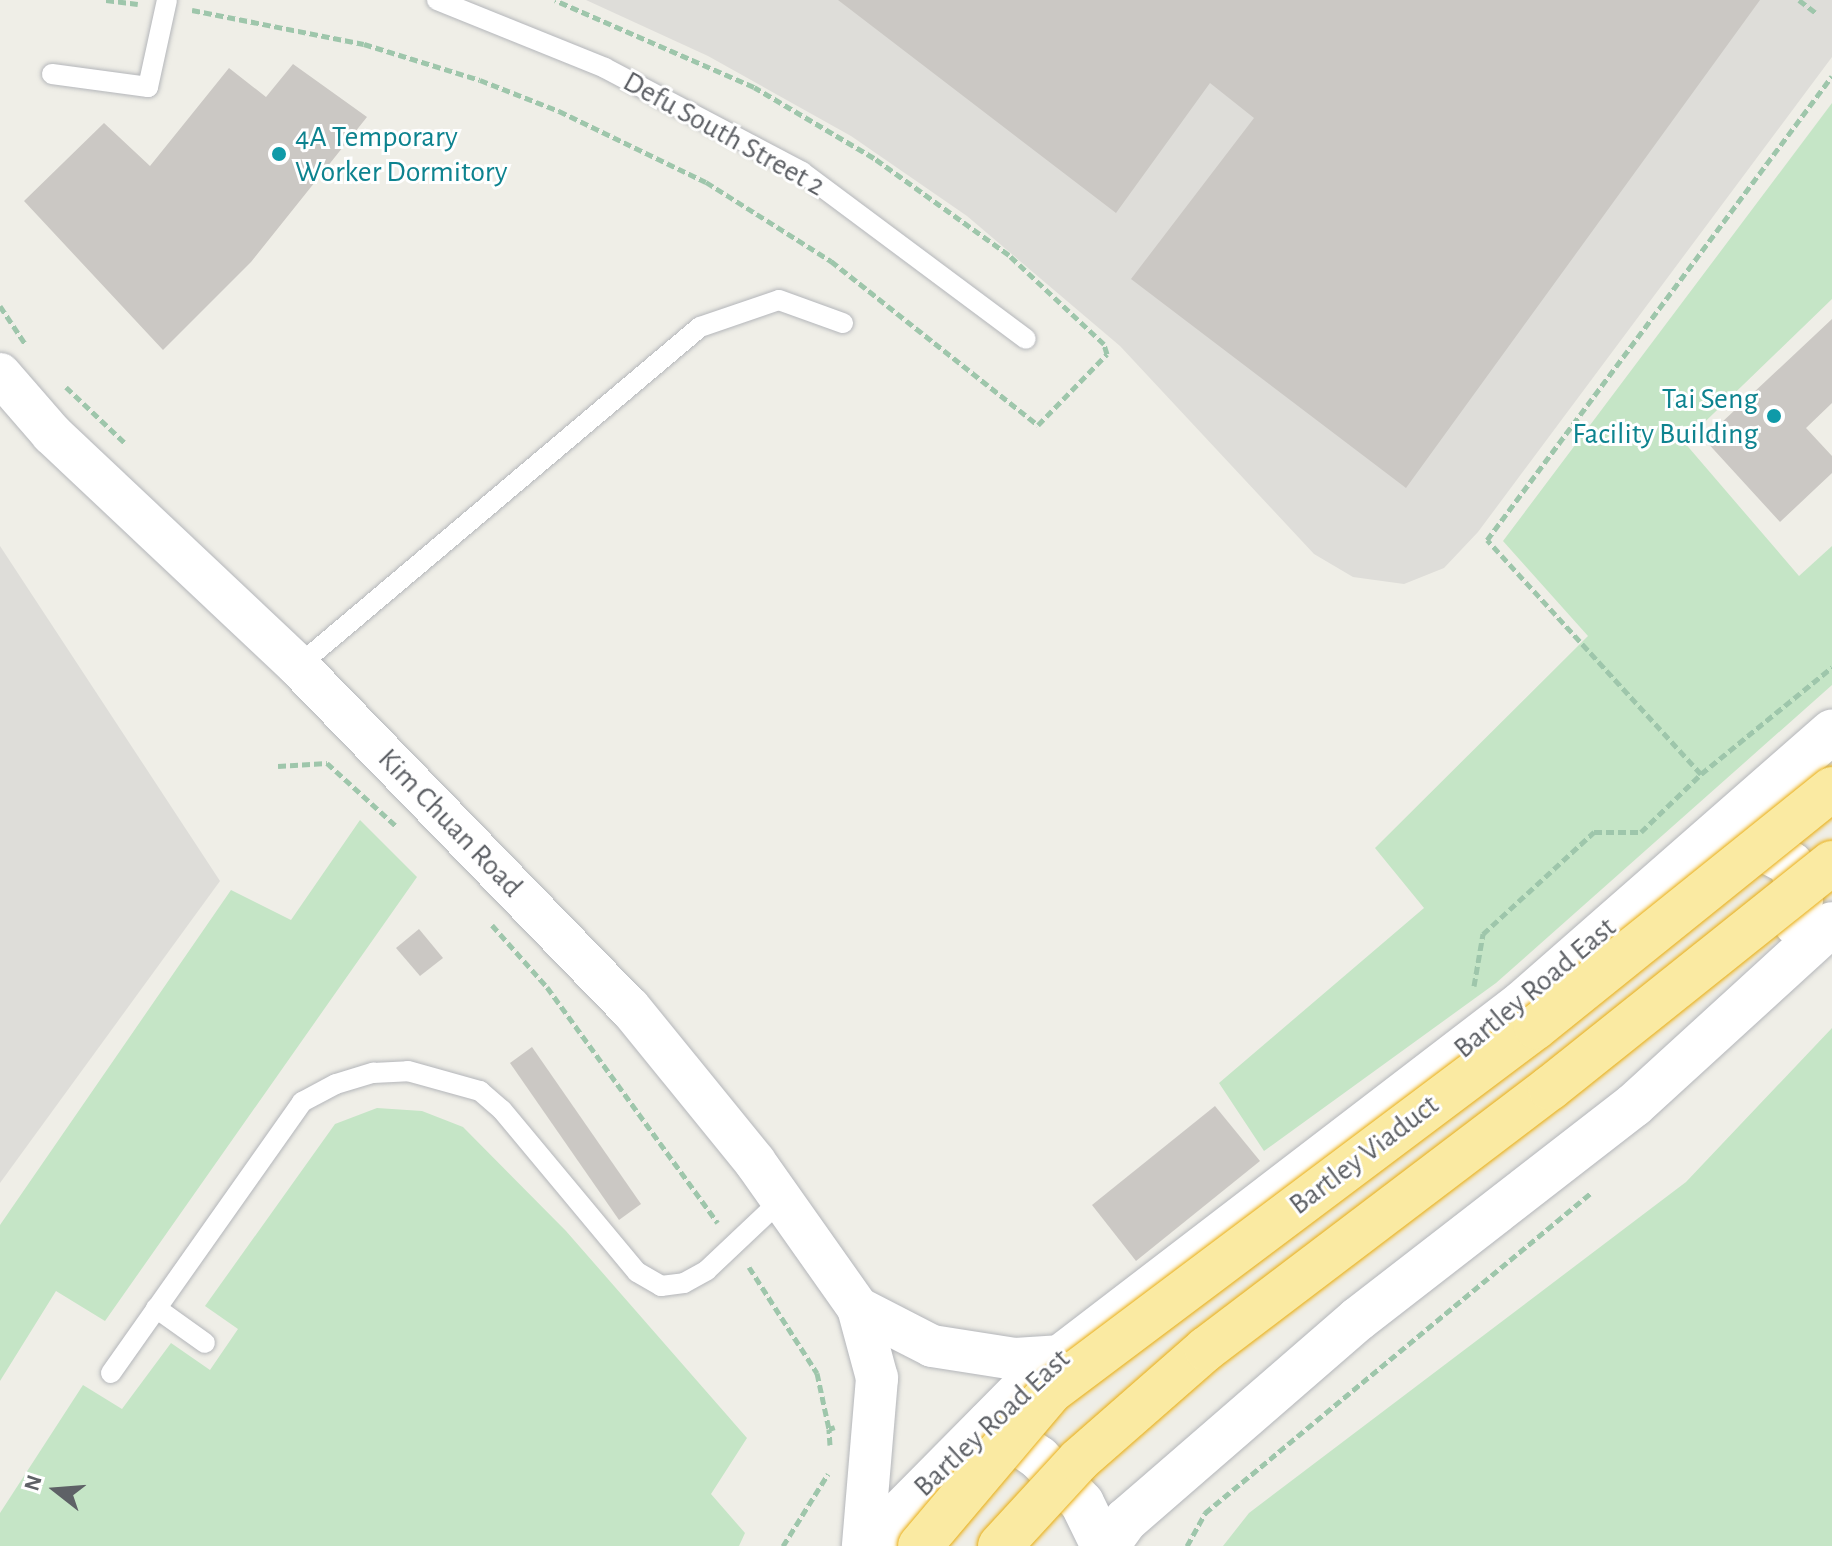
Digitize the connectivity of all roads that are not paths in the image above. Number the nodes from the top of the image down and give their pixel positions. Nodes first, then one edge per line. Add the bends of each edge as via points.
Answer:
1 (437, 0) edge
2 (166, 4) edge
3 (52, 74) dead end
4 (843, 323) dead end
5 (1026, 339) dead end
6 (17, 365) edge
7 (298, 666) junction
8 (1832, 732) edge
9 (1832, 789) edge
10 (1701, 847) junction
11 (1832, 863) edge
12 (1832, 924) edge
13 (1787, 965) junction
14 (781, 1200) junction
15 (156, 1308) junction
16 (858, 1308) junction
17 (205, 1343) dead end
18 (1062, 1356) junction
19 (111, 1373) dead end
20 (989, 1423) junction
21 (865, 1546) edge
22 (920, 1546) edge
23 (1000, 1546) edge
24 (1105, 1546) edge

1 - 5 lane, Defu South Street 2 via 605,68 802,172
2 - 3 lane via 148,87
4 - 7 lane via 779,300 700,327
6 - 7 street, Kim Chuan Road via 52,434
7 - 14 street, Kim Chuan Road via 630,1008
8 - 10 main road, Bartley Road East
9 - 22 highway, Bartley Viaduct, bridge via 1536,1027 1050,1392
10 - 13 main road via 1746,840 1791,864 1801,899
10 - 18 main road, Bartley Road East via 1522,1003
11 - 23 highway, Bartley Viaduct, bridge via 1563,1079 1194,1359 1079,1460
12 - 13 main road
13 - 24 main road via 1634,1105 1358,1319 1126,1520
14 - 15 lane via 707,1270 684,1283 661,1286 637,1272 502,1110 480,1091 408,1071 373,1073 302,1102
14 - 16 street, Kim Chuan Road
15 - 17 lane
15 - 19 lane
16 - 18 street via 932,1346 1015,1359
16 - 21 street via 877,1378
18 - 20 main road, Bartley Road East
20 - 21 main road, Bartley Road East
20 - 24 main road via 1039,1458 1082,1503

